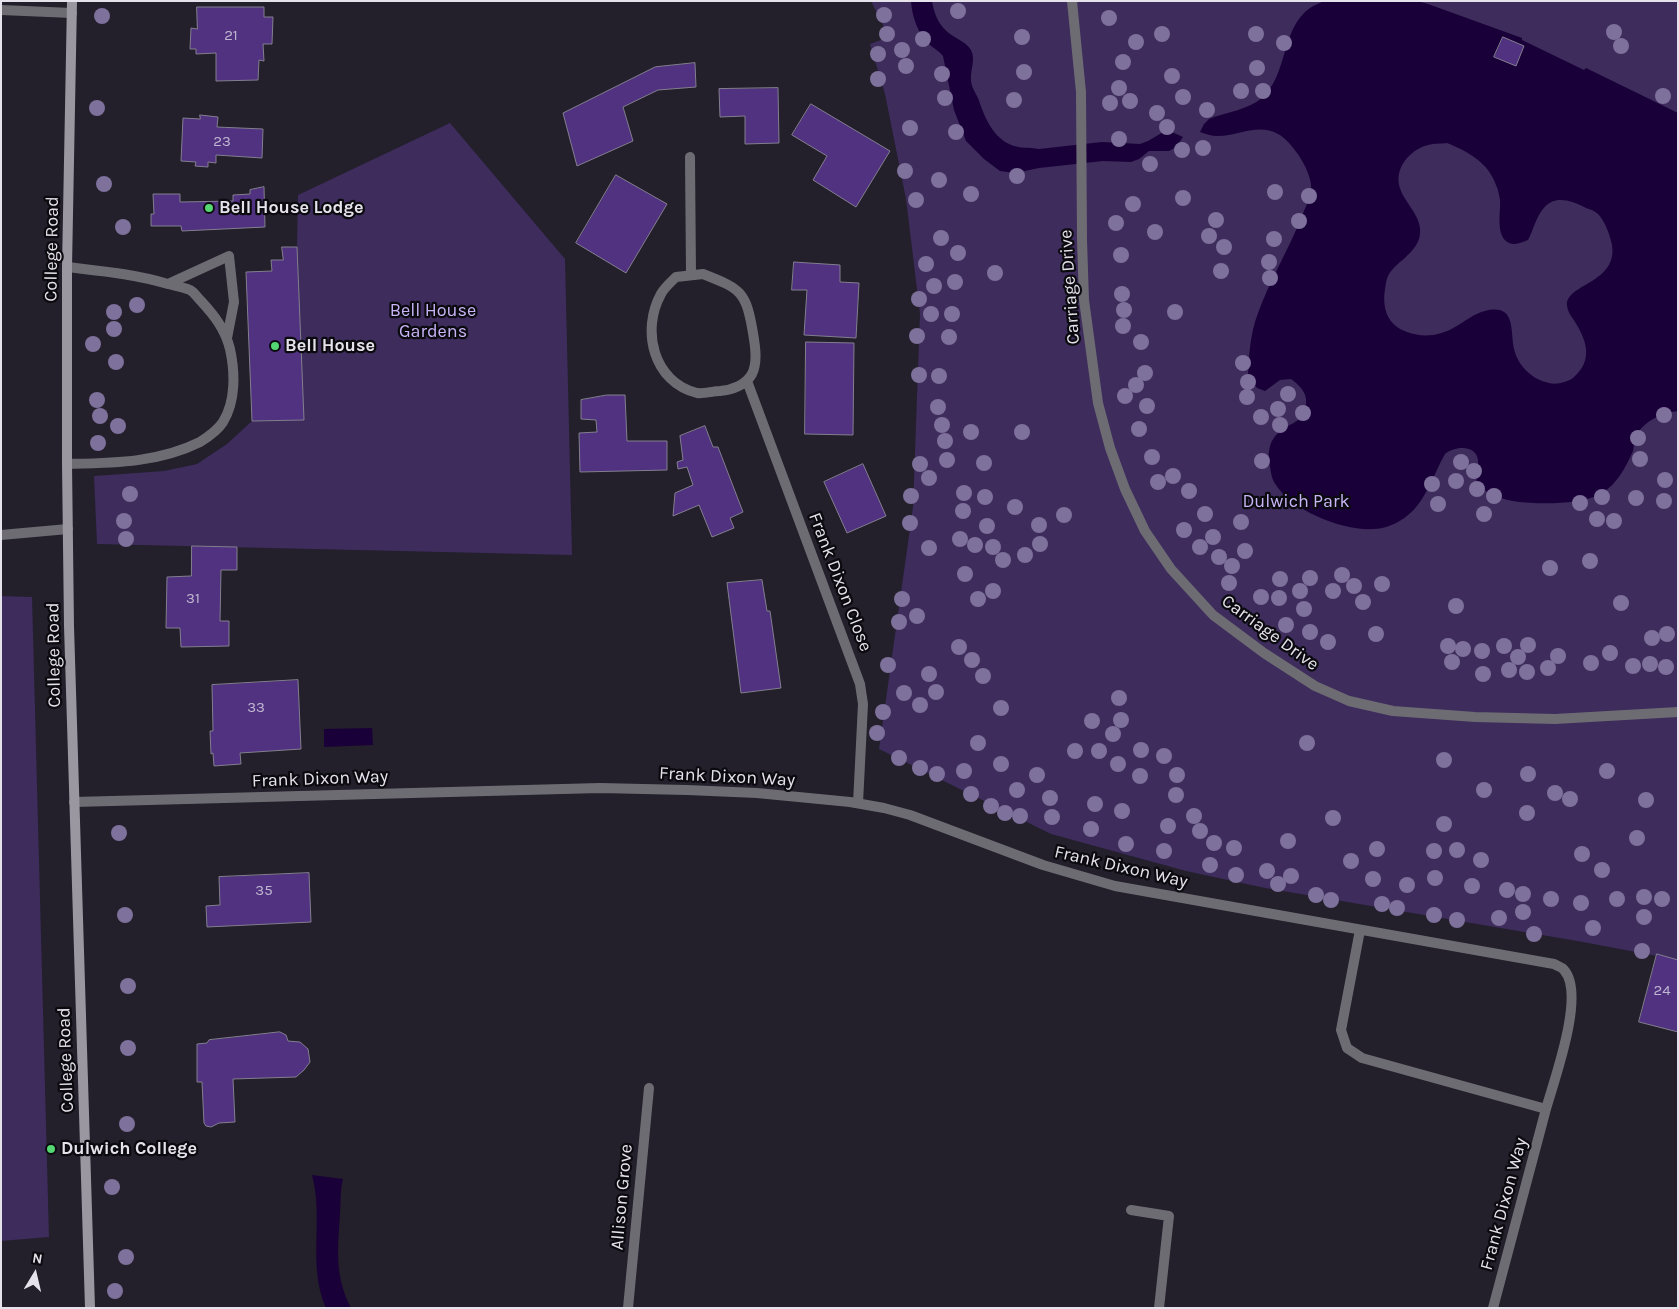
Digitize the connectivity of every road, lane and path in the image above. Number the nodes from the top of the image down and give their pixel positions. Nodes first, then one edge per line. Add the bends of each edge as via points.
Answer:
1 (72, 1) edge
2 (1072, 1) edge
3 (1, 10) edge
4 (72, 13) junction
5 (690, 157) dead end
6 (67, 267) junction
7 (691, 275) junction
8 (168, 284) junction
9 (227, 338) junction
10 (747, 381) junction
11 (66, 464) junction
12 (68, 529) junction
13 (1, 535) edge
14 (1678, 712) edge
15 (74, 802) junction
16 (858, 803) junction
17 (1360, 930) junction
18 (649, 1088) dead end
19 (1546, 1109) junction
20 (1131, 1210) dead end
21 (90, 1308) edge
22 (628, 1308) edge
23 (1159, 1308) edge
24 (1493, 1308) edge

1 - 4 street, College Road
2 - 14 street, Carriage Drive via 1081,92 1084,300 1098,403 1125,489 1145,531 1171,569 1213,615 1264,653 1315,686 1349,701 1393,711 1484,718 1555,720
3 - 4 street
4 - 6 street, College Road
5 - 7 street
6 - 8 street via 142,277
6 - 11 street, College Road
7 - 10 street via 703,274 732,286 744,298 755,355 753,373
7 - 10 street via 676,277 661,293 653,314 650,327 653,349 662,369 678,384 699,394 736,388
8 - 9 street via 191,291 214,315
8 - 9 street via 230,256 234,302
9 - 11 street via 233,364 231,403 223,424 208,438 187,448 142,460
10 - 16 street, Frank Dixon Close via 860,684 863,704
11 - 12 street, College Road
12 - 13 street
12 - 15 street, College Road
15 - 16 street, Frank Dixon Way via 600,788 757,793
15 - 21 street, College Road
16 - 17 street, Frank Dixon Way via 910,815 1043,865 1115,886
17 - 19 street via 1341,1030 1347,1048 1362,1058
17 - 19 street, Frank Dixon Way via 1554,964 1564,969 1573,992 1571,1018
18 - 22 street, Allison Grove
19 - 24 street, Frank Dixon Way
20 - 23 street via 1170,1216

